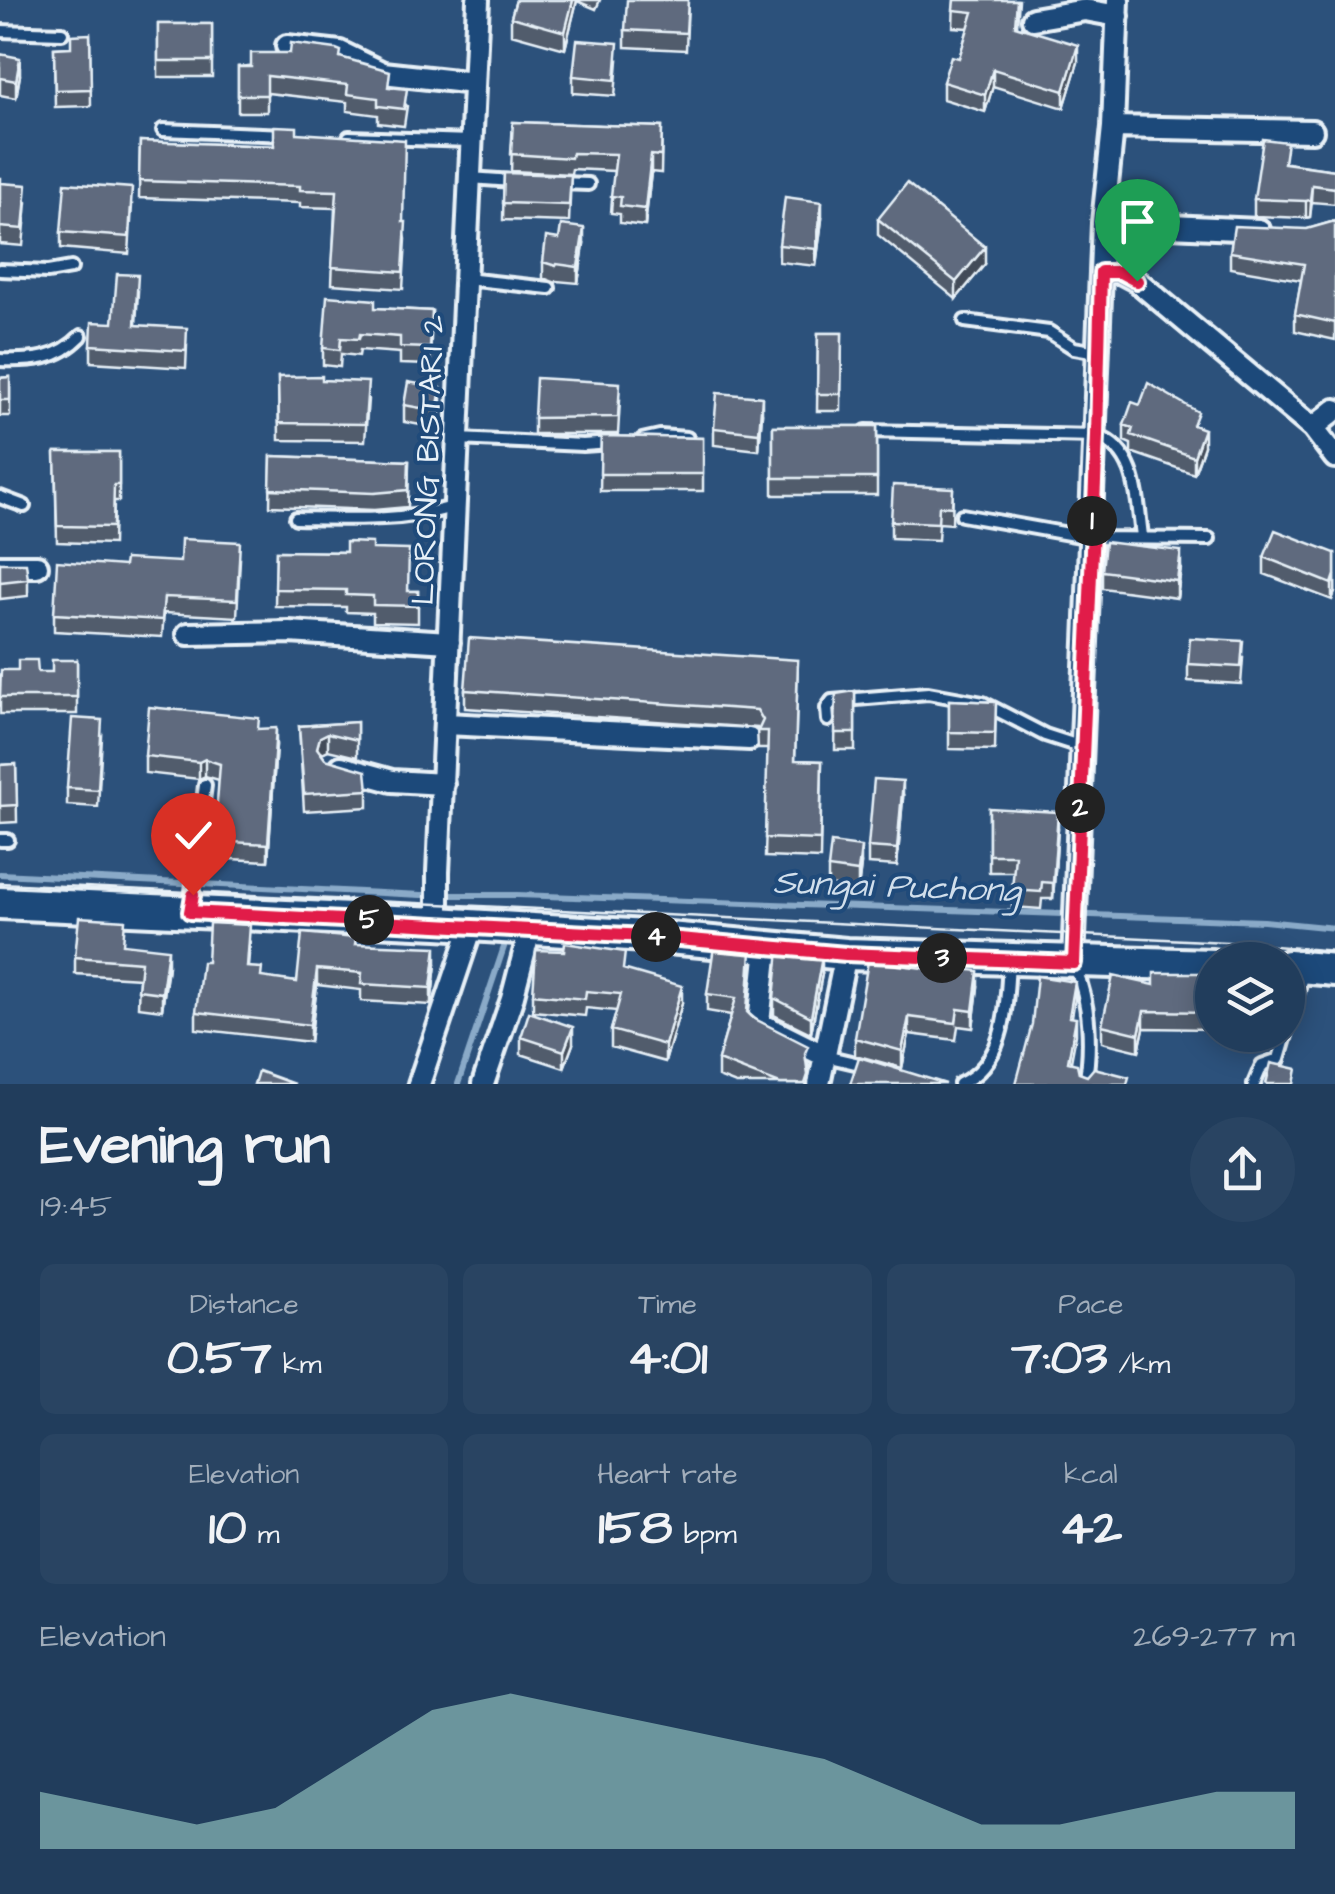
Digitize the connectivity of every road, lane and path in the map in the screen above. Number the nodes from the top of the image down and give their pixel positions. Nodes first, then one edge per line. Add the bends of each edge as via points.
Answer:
1 (478, 0) edge
2 (1118, 8) edge
3 (1033, 19) dead end
4 (0, 31) edge
5 (62, 33) dead end
6 (286, 46) edge
7 (474, 84) junction
8 (1113, 127) junction
9 (163, 130) dead end
10 (1312, 131) dead end
11 (298, 135) edge
12 (336, 136) edge
13 (471, 141) junction
14 (470, 178) junction
15 (529, 181) edge
16 (549, 182) edge
17 (588, 184) dead end
18 (1103, 224) junction
19 (1288, 231) edge
20 (71, 268) dead end
21 (0, 270) edge
22 (1101, 272) junction
23 (465, 279) junction
24 (549, 288) dead end
25 (965, 320) dead end
26 (81, 336) dead end
27 (1098, 352) junction
28 (0, 360) edge
29 (1335, 410) edge
30 (1314, 428) junction
31 (856, 430) edge
32 (1097, 436) junction
33 (457, 438) junction
34 (687, 438) edge
35 (1335, 457) edge
36 (0, 497) edge
37 (24, 506) dead end
38 (454, 508) junction
39 (962, 516) dead end
40 (296, 518) dead end
41 (1142, 536) junction
42 (1091, 538) junction
43 (1210, 538) dead end
44 (0, 566) edge
45 (37, 566) dead end
46 (188, 634) dead end
47 (449, 642) junction
48 (828, 720) dead end
49 (446, 724) junction
50 (749, 739) dead end
51 (1082, 747) junction
52 (330, 763) edge
53 (443, 784) junction
54 (204, 785) dead end
55 (191, 903) junction
56 (1, 910) edge
57 (437, 915) junction
58 (472, 926) junction
59 (530, 930) junction
60 (767, 947) junction
61 (846, 954) junction
62 (1010, 960) junction
63 (1074, 963) junction
64 (1195, 965) edge
65 (1281, 1052) edge
66 (825, 1056) junction
67 (877, 1068) edge
68 (419, 1084) edge
69 (483, 1084) edge
70 (819, 1084) edge
71 (960, 1084) edge
72 (1085, 1084) edge
73 (1254, 1084) edge

1 - 7 street, LORONG BISTARI 2
2 - 3 street
2 - 8 street
4 - 5 lane
6 - 7 street via 340,52 383,73
7 - 13 street, LORONG BISTARI 2
8 - 10 street
8 - 18 street
9 - 11 lane
12 - 13 lane
13 - 14 street, LORONG BISTARI 2
14 - 15 lane
14 - 23 street, LORONG BISTARI 2
16 - 17 lane
18 - 19 street
18 - 22 street
20 - 21 lane
22 - 27 street
22 - 30 street via 1137,281
23 - 24 lane
23 - 33 street, LORONG BISTARI 2
25 - 27 lane via 1049,332 1074,348
26 - 28 lane via 57,355
27 - 32 street
29 - 30 street
30 - 35 street
31 - 32 lane
32 - 41 lane via 1123,454 1135,481
32 - 42 street
33 - 34 lane via 583,445
33 - 38 street, LORONG BISTARI 2
36 - 37 lane
38 - 40 lane via 388,520
38 - 47 street, LORONG BISTARI 2
39 - 42 lane
41 - 42 lane
41 - 43 lane
42 - 51 street
44 - 45 street
46 - 47 street via 289,632
47 - 49 street, LORONG BISTARI 2
48 - 51 lane via 832,701 928,693 983,703
49 - 50 street
49 - 53 street, LORONG BISTARI 2
51 - 63 street via 1071,819
52 - 53 street via 392,781
53 - 57 street, LORONG BISTARI 2
54 - 55 lane
55 - 56 street
55 - 57 street
57 - 58 street
58 - 59 street
58 - 68 street
59 - 60 street
59 - 69 street
60 - 61 street
60 - 66 street via 759,1023
61 - 62 street
61 - 66 street
62 - 63 street
62 - 71 lane via 1004,1021 992,1056 977,1076
63 - 64 street
63 - 72 lane via 1084,987
65 - 73 lane via 1262,1065
66 - 67 lane
66 - 70 street

